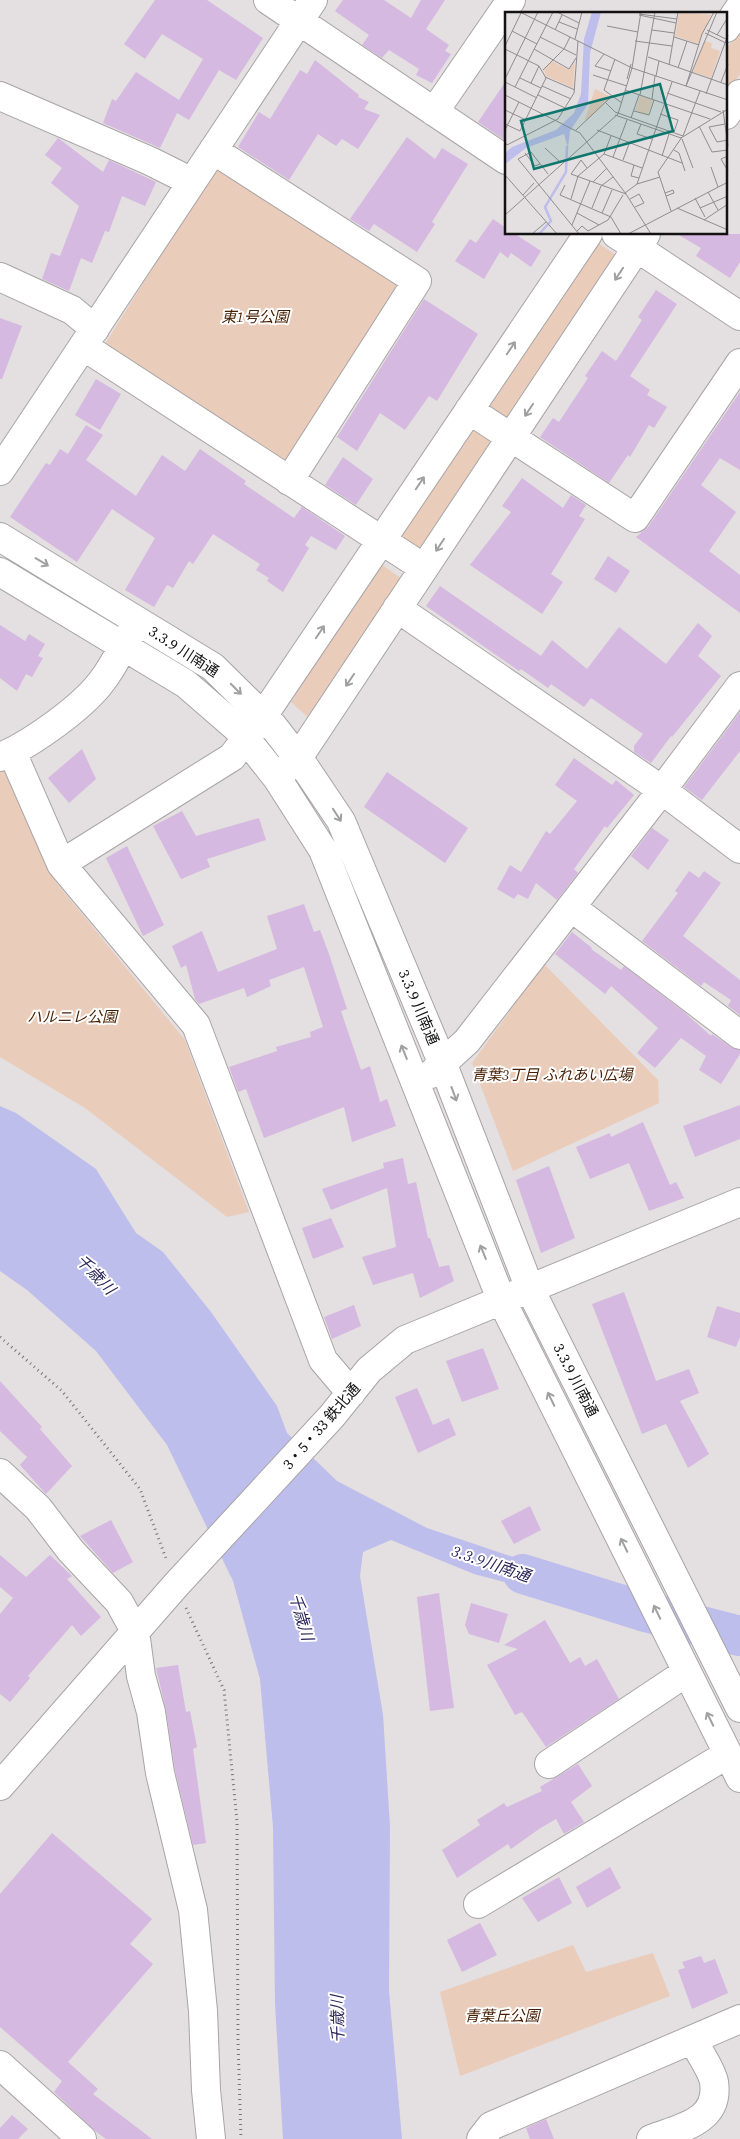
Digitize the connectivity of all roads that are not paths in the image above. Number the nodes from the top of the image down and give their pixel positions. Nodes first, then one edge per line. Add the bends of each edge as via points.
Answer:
1 (268, 0) edge
2 (511, 0) edge
3 (740, 7) edge
4 (306, 11) edge
5 (728, 25) edge
6 (740, 94) edge
7 (0, 96) edge
8 (434, 112) junction
9 (728, 112) edge
10 (213, 150) junction
11 (505, 159) edge
12 (192, 182) junction
13 (587, 235) edge
14 (633, 238) edge
15 (0, 277) edge
16 (740, 316) edge
17 (89, 337) junction
18 (740, 363) edge
19 (469, 410) junction
20 (511, 438) junction
21 (0, 471) edge
22 (288, 480) junction
23 (0, 537) edge
24 (381, 541) junction
25 (424, 568) junction
26 (0, 572) edge
27 (397, 608) junction
28 (139, 621) junction
29 (123, 646) junction
30 (740, 686) edge
31 (264, 716) junction
32 (246, 738) junction
33 (6, 754) edge
34 (298, 758) junction
35 (277, 778) junction
36 (662, 790) junction
37 (740, 849) edge
38 (61, 864) junction
39 (571, 907) junction
40 (740, 1034) edge
41 (442, 1062) junction
42 (418, 1088) junction
43 (740, 1202) edge
44 (530, 1289) junction
45 (501, 1299) junction
46 (351, 1393) junction
47 (0, 1473) edge
48 (135, 1631) junction
49 (687, 1672) junction
50 (740, 1708) edge
51 (549, 1764) dead end
52 (734, 1766) edge
53 (0, 1786) edge
54 (478, 1904) dead end
55 (740, 2019) edge
56 (693, 2040) junction
57 (3, 2074) edge
58 (82, 2139) edge
59 (211, 2139) edge
60 (481, 2139) edge
61 (651, 2139) edge

1 - 4 street
2 - 8 street
3 - 5 street
4 - 8 street
4 - 10 street
6 - 9 street
7 - 12 street
8 - 11 street
10 - 12 street
10 - 22 street via 417,281
12 - 17 street
19 -> 13 street
14 - 16 street
14 -> 20 street
15 - 17 street via 72,310
17 - 21 street
17 - 22 street
18 - 20 street via 635,518
19 - 20 street
24 -> 19 street
20 -> 25 street
22 - 24 street
23 -> 28 street, 3.3.9 川南通
24 - 25 street
31 -> 24 street
25 - 27 street
26 - 29 street, 3.3.9 川南通
27 -> 34 street
27 - 36 street
28 - 29 street
28 -> 31 street, 3.3.9 川南通 via 213,667
29 - 32 street, 3.3.9 川南通 via 186,684
29 - 33 street via 102,682 65,717
30 - 36 street
31 - 32 street
31 - 34 street, 3.3.9 川南通
32 - 35 street, 3.3.9 川南通
32 - 38 street via 232,757
33 - 38 street
34 - 35 street
34 -> 41 street, 3.3.9 川南通 via 341,821
42 -> 35 street, 3.3.9 川南通 via 323,850
36 - 37 street
36 - 39 street
38 - 46 street via 196,1024 323,1360
39 - 40 street
39 - 41 street via 467,1041
41 - 42 street
41 -> 44 street, 3.3.9 川南通
45 -> 42 street, 3.3.9 川南通
43 - 44 street, 3・5・33 鉄北通
44 - 45 street, 3・5・33 鉄北通
44 - 50 street, 3.3.9 川南通
45 - 46 street, 3・5・33 鉄北通 via 405,1340 369,1370
49 -> 45 street, 3.3.9 川南通
46 - 48 street, 3・5・33 鉄北通
47 - 48 street via 38,1508 71,1551 119,1602
48 - 53 street, 3・5・33 鉄北通
48 - 59 street via 160,1773 193,1910 204,2011
49 - 51 street
52 -> 49 street
52 - 54 street
55 - 56 street
56 - 60 street via 490,2126
56 - 61 street via 714,2081 708,2111 702,2119
57 - 58 street

